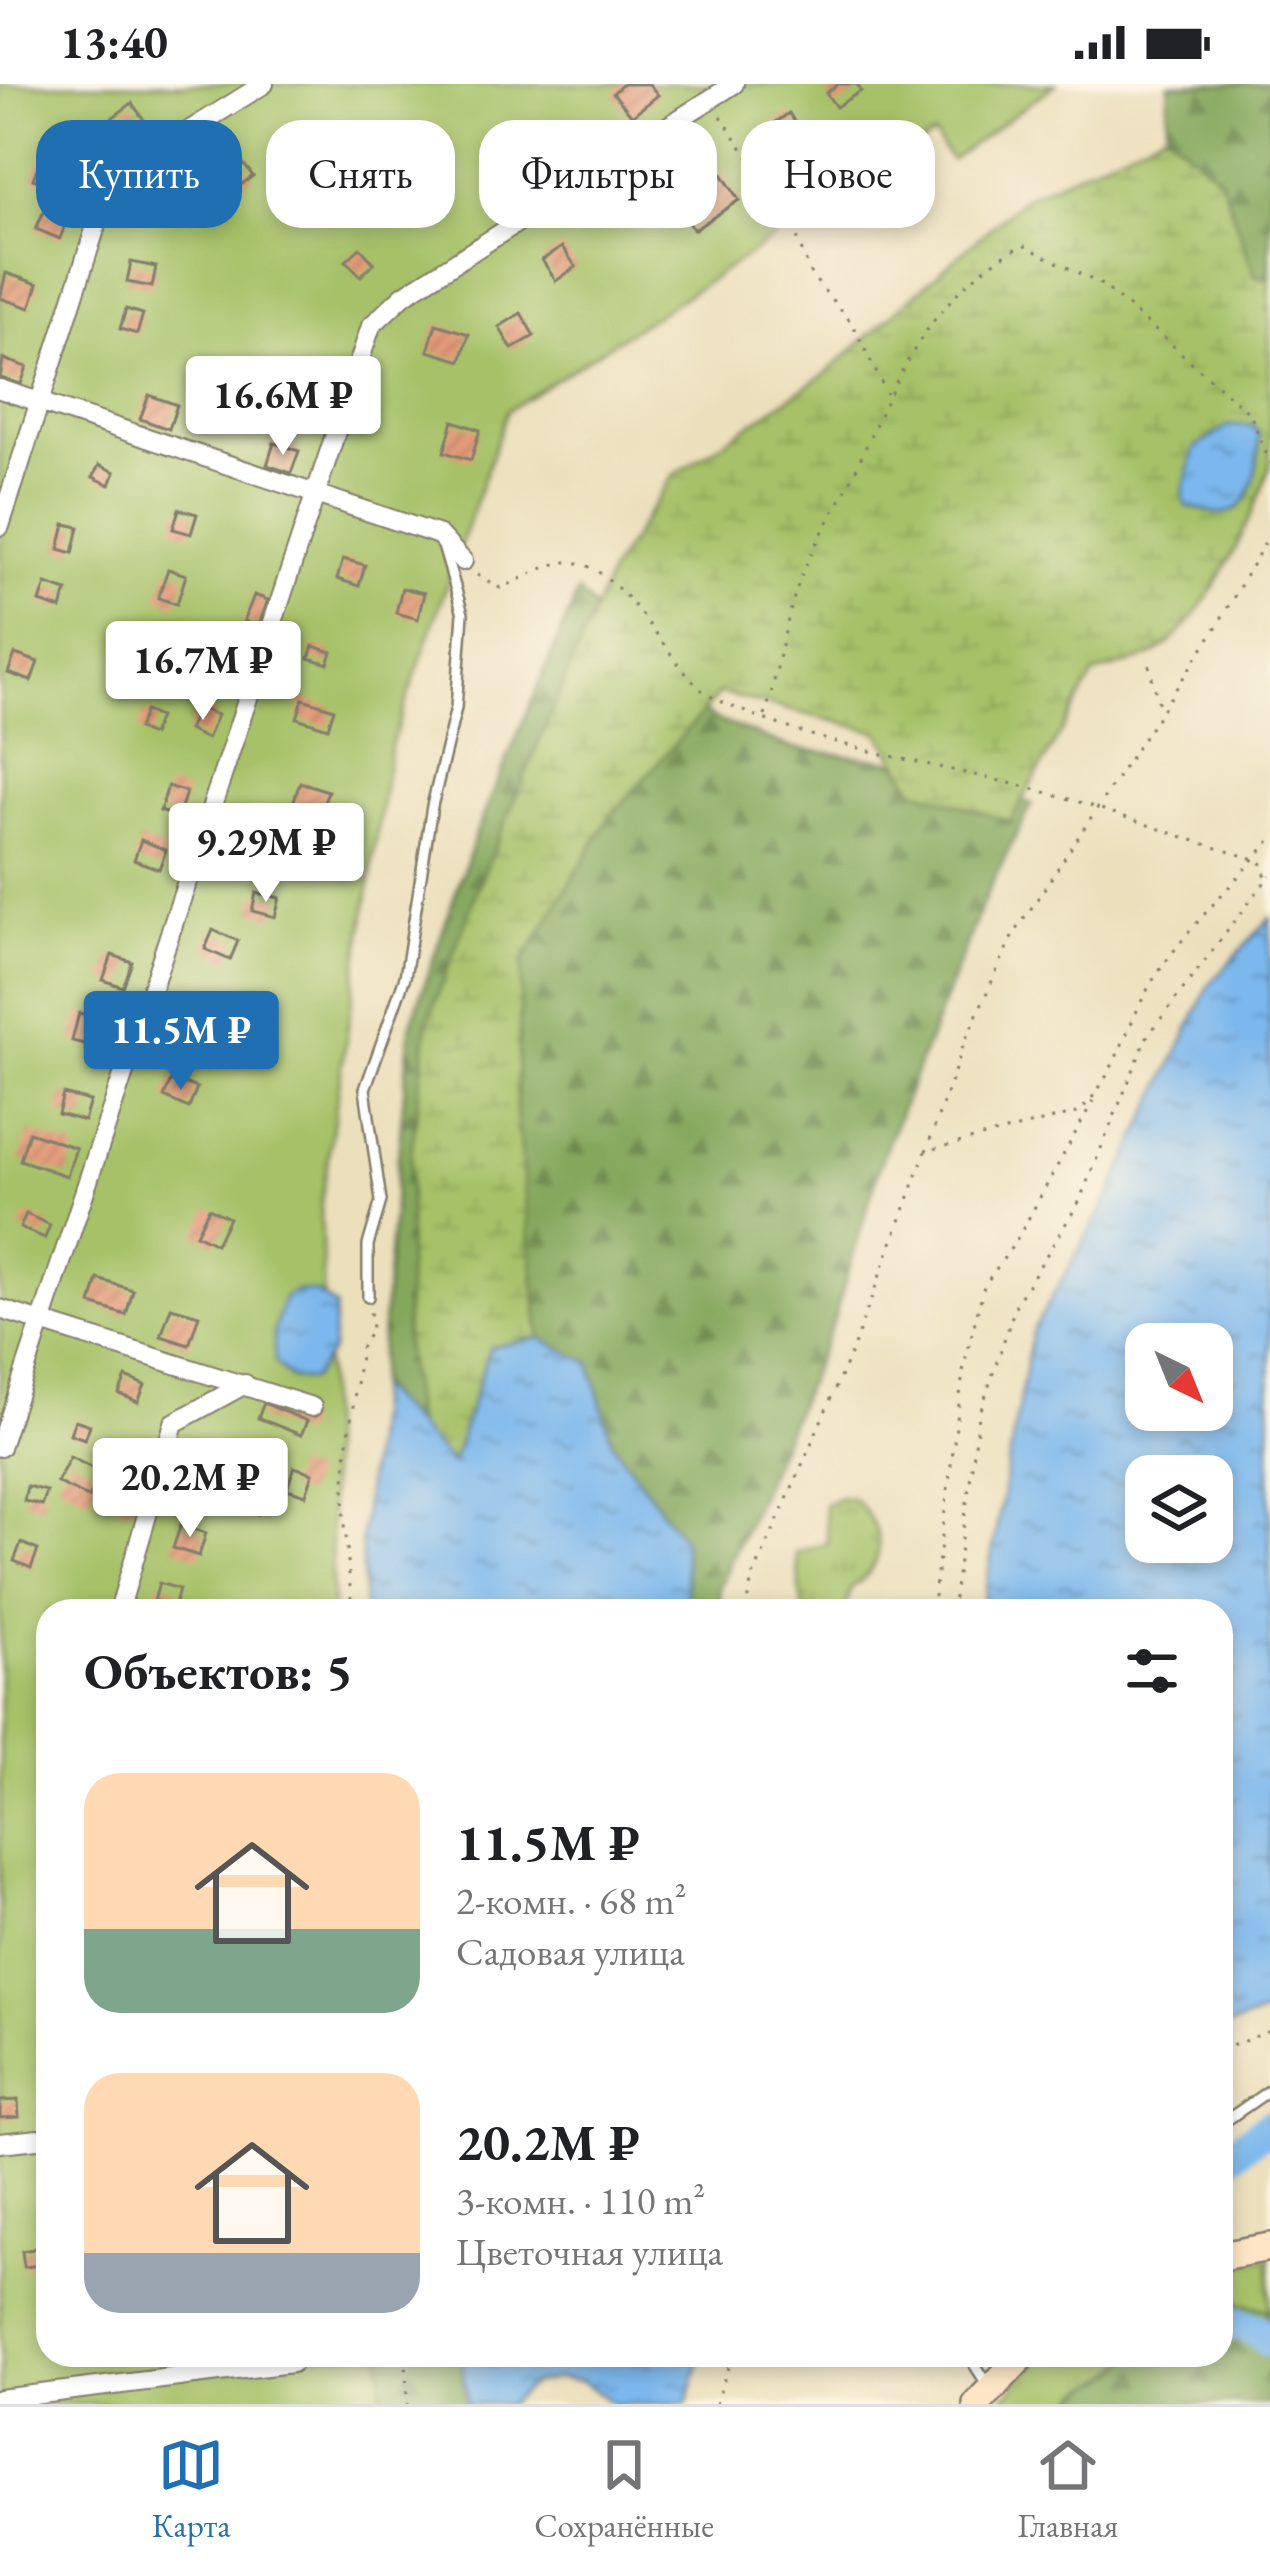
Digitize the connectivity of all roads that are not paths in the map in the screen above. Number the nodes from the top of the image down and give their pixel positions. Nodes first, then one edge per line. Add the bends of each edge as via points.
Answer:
1 (264, 84) edge
2 (734, 84) edge
3 (706, 92) edge
4 (0, 389) edge
5 (38, 402) junction
6 (316, 492) junction
7 (0, 526) edge
8 (440, 535) junction
9 (463, 561) road end
10 (368, 1297) road end
11 (0, 1310) edge
12 (40, 1322) junction
13 (240, 1383) junction
14 (312, 1407) dead end
15 (0, 1447) edge
16 (123, 1599) edge
17 (1270, 2090) edge
18 (1233, 2116) edge
19 (36, 2139) edge
20 (0, 2143) edge
21 (1270, 2247) edge
22 (1233, 2254) edge
23 (259, 2367) edge
24 (972, 2367) edge
25 (1011, 2367) edge
26 (983, 2396) edge
27 (0, 2398) edge

1 - 5 street via 118,175
2 - 3 street
3 - 6 street via 404,295 371,326
4 - 5 street
5 - 6 street
5 - 7 street
6 - 8 street
6 - 12 street
8 - 9 street
8 - 10 lane via 463,614 457,708 405,977 365,1089 380,1201 368,1245
11 - 12 street
12 - 13 street
12 - 15 street
13 - 14 street
13 - 16 street via 174,1424
17 - 18 lane
19 - 20 street
21 - 22 street
23 - 27 street
24 - 26 lane
25 - 26 street

